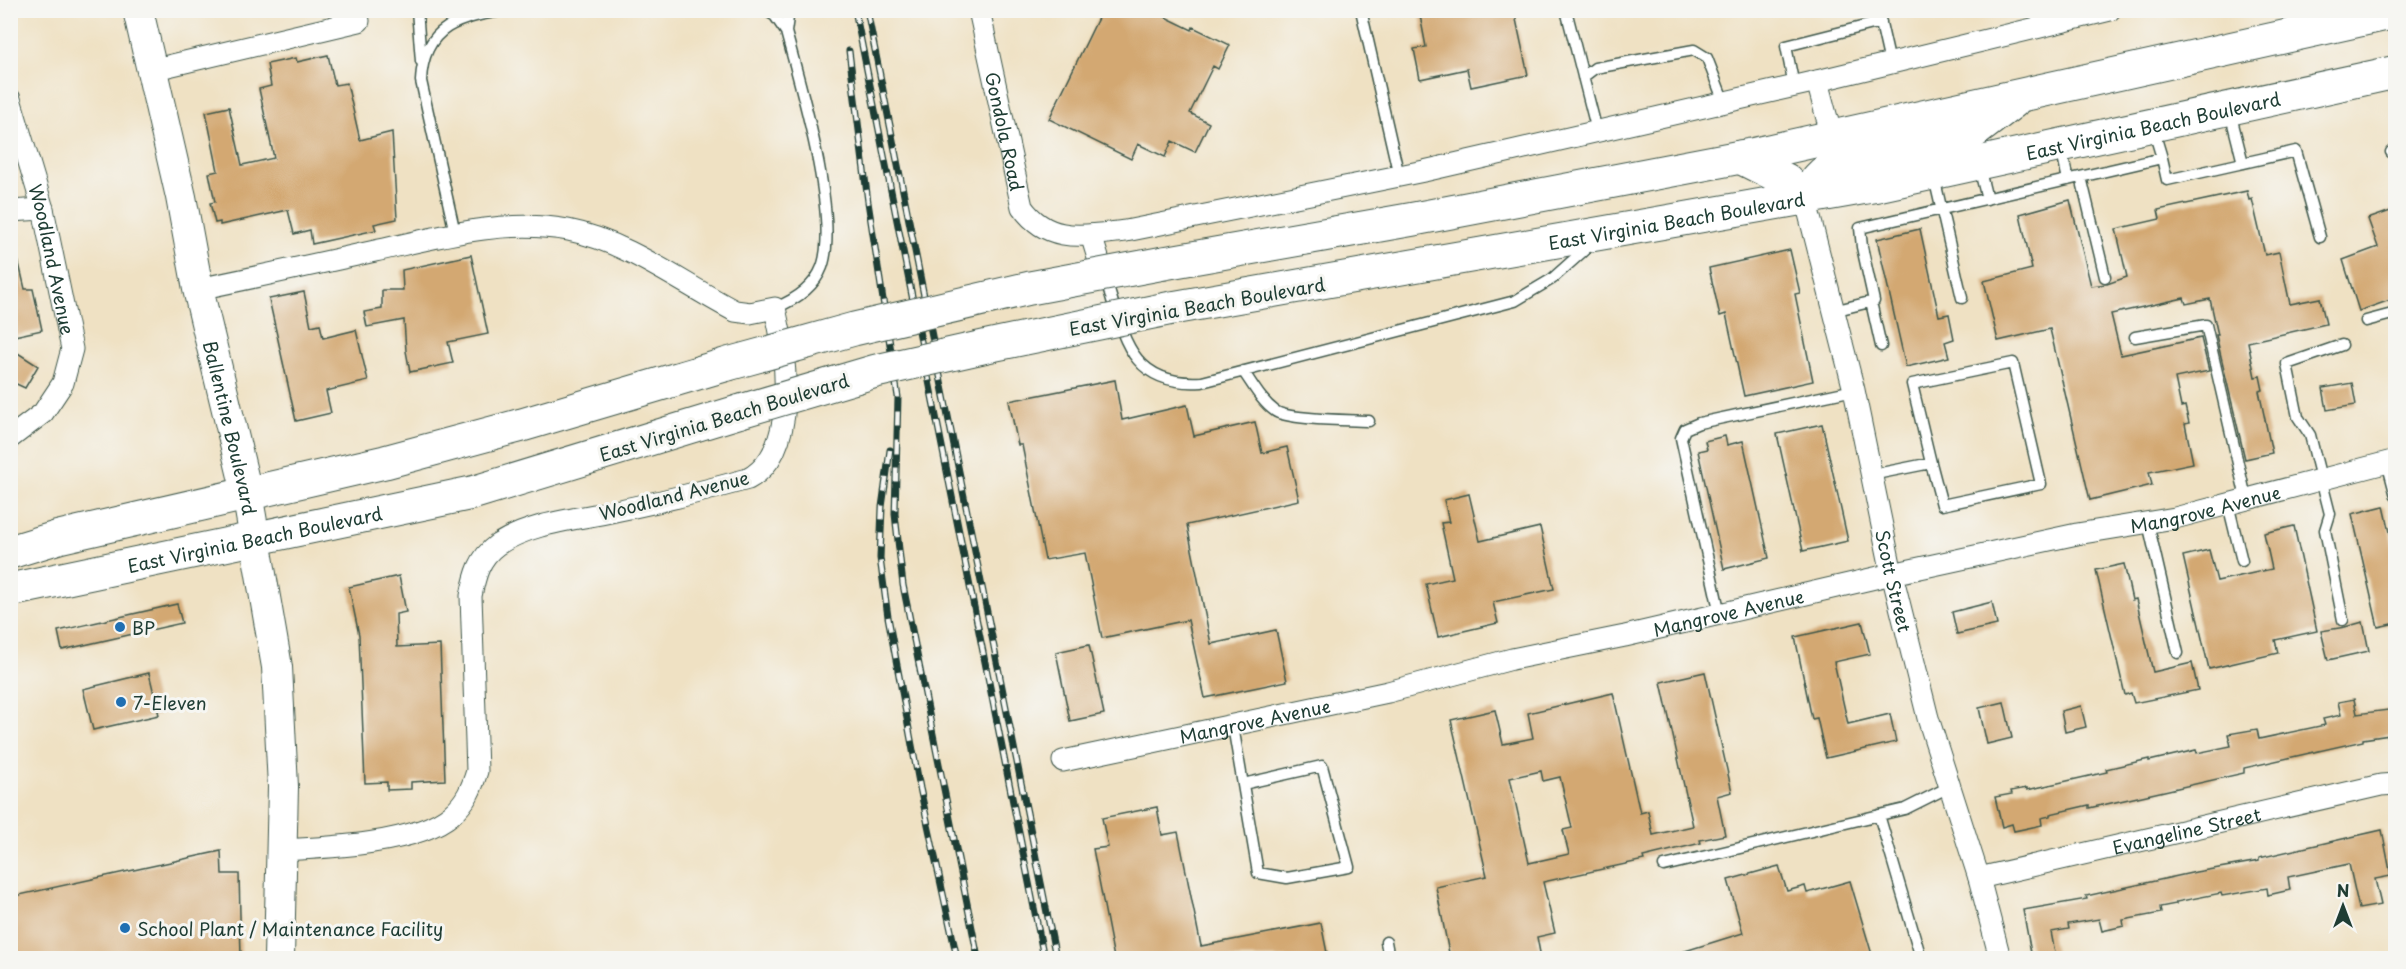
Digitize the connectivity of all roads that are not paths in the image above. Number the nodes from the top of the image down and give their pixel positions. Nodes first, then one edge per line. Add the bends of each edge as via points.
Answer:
1 (138, 10) edge
2 (417, 10) edge
3 (508, 10) edge
4 (789, 10) edge
5 (979, 10) edge
6 (1360, 10) edge
7 (1566, 10) edge
8 (1878, 10) edge
9 (2110, 10) edge
10 (2298, 10) edge
11 (770, 12) edge
12 (2396, 12) edge
13 (2080, 14) edge
14 (358, 21) dead end
15 (1881, 22) junction
16 (786, 32) junction
17 (2273, 38) junction
18 (1890, 63) junction
19 (151, 70) junction
20 (2396, 72) edge
21 (422, 73) junction
22 (1583, 77) junction
23 (1817, 81) junction
24 (1794, 86) junction
25 (2022, 95) junction
26 (10, 99) edge
27 (1724, 102) junction
28 (2229, 108) junction
29 (2152, 125) junction
30 (1597, 131) junction
31 (1832, 137) junction
32 (2060, 145) junction
33 (1740, 157) junction
34 (2162, 158) junction
35 (1978, 163) junction
36 (2243, 163) junction
37 (1933, 173) junction
38 (1399, 176) junction
39 (2081, 177) junction
40 (2068, 180) junction
41 (1805, 198) junction
42 (1987, 199) junction
43 (43, 209) junction
44 (1942, 209) junction
45 (10, 211) edge
46 (455, 233) junction
47 (1604, 233) junction
48 (1091, 235) junction
49 (2320, 237) dead end
50 (1103, 274) joint
51 (2105, 277) dead end
52 (198, 290) junction
53 (1962, 298) dead end
54 (1871, 302) junction
55 (775, 308) junction
56 (1833, 311) junction
57 (2396, 313) edge
58 (2366, 321) dead end
59 (2135, 338) dead end
60 (2342, 345) dead end
61 (1881, 346) dead end
62 (1243, 371) junction
63 (1854, 390) junction
64 (1369, 421) dead end
65 (10, 438) edge
66 (2391, 461) edge
67 (1931, 463) junction
68 (1871, 475) junction
69 (2321, 478) junction
70 (247, 493) junction
71 (2396, 496) edge
72 (2237, 501) junction
73 (2148, 523) junction
74 (256, 538) junction
75 (10, 552) edge
76 (2242, 561) dead end
77 (1892, 574) junction
78 (10, 590) edge
79 (1720, 614) junction
80 (2343, 620) dead end
81 (2178, 653) dead end
82 (1233, 726) junction
83 (1063, 761) dead end
84 (1243, 784) junction
85 (2396, 784) edge
86 (1949, 787) junction
87 (1879, 815) junction
88 (281, 850) junction
89 (1664, 866) dead end
90 (1979, 878) junction
91 (1386, 942) dead end
92 (279, 958) edge
93 (1389, 958) edge
94 (1921, 958) edge
95 (2000, 958) edge

1 - 19 main road, Ballentine Boulevard
2 - 21 lane
3 - 21 lane via 453,22 444,28 426,51
4 - 16 lane
5 - 48 street, Gondola Road via 1022,207 1044,230
6 - 38 lane
7 - 22 lane
8 - 15 lane
9 - 13 street
10 - 17 main road
11 - 16 lane
12 - 17 main road
13 - 18 street
14 - 19 street
15 - 18 lane
15 - 24 lane via 1786,46
16 - 55 lane via 817,158 826,247 816,279 801,295
17 - 25 main road
18 - 23 street
19 - 52 main road, Ballentine Boulevard
20 - 28 main road, East Virginia Beach Boulevard
21 - 46 lane
22 - 27 lane via 1595,68 1694,50 1707,58
22 - 30 lane
23 - 24 street
23 - 31 street
24 - 27 street
25 - 31 main road
25 - 41 main road via 1957,141 1838,163 1814,182
26 - 43 street, Woodland Avenue
27 - 30 street
28 - 29 main road, East Virginia Beach Boulevard
28 - 36 lane
29 - 32 main road, East Virginia Beach Boulevard
29 - 34 lane
30 - 38 street
31 - 33 main road
32 - 35 main road, East Virginia Beach Boulevard
32 - 40 lane
33 - 41 main road via 1786,180
33 - 70 main road, bridge via 1030,288 854,329 385,462
34 - 36 lane via 2167,180
34 - 39 lane
35 - 37 main road, East Virginia Beach Boulevard
35 - 42 lane
36 - 49 lane via 2296,152
37 - 41 main road, East Virginia Beach Boulevard
37 - 44 lane
38 - 48 street
39 - 40 lane
39 - 51 lane
40 - 42 lane
41 - 47 main road, East Virginia Beach Boulevard
41 - 56 street, Scott Street
42 - 44 lane
43 - 45 street
43 - 65 street, Woodland Avenue via 72,349 63,383 43,413
44 - 53 lane
44 - 54 lane via 1860,228 1874,301
46 - 52 street
46 - 55 street via 531,227 568,230 627,251 735,311 750,313
47 - 62 lane via 1552,279 1515,301
47 - 74 main road, East Virginia Beach Boulevard, bridge via 1172,308 876,371 472,493
48 - 50 street
50 - 62 lane via 1127,347 1153,373 1181,383 1202,382
52 - 70 main road, Ballentine Boulevard
54 - 56 lane
54 - 61 lane
55 - 88 street, Woodland Avenue via 784,346 785,397 774,454 756,474 677,498 543,524 496,546 481,563 471,596 477,771 464,802 435,826 416,833 355,844
56 - 63 street, Scott Street
57 - 58 lane
59 - 72 lane via 2206,325
60 - 69 lane via 2287,364 2298,417 2310,435
62 - 64 lane via 1260,397 1277,413
63 - 68 street, Scott Street
63 - 79 lane via 1685,429 1681,438
66 - 69 street, Mangrove Avenue
66 - 71 lane
67 - 67 lane via 1942,505 2041,484 2013,363 1912,384
67 - 68 lane
68 - 77 street, Scott Street
69 - 72 street, Mangrove Avenue
69 - 80 lane via 2330,514 2325,530
70 - 74 main road, Ballentine Boulevard
70 - 75 main road
72 - 73 street, Mangrove Avenue
72 - 76 lane
73 - 77 street, Mangrove Avenue via 2077,534
73 - 81 lane
74 - 78 main road, East Virginia Beach Boulevard
74 - 88 main road, Ballentine Boulevard via 278,667 283,747
77 - 79 street, Mangrove Avenue
77 - 86 street, Scott Street
79 - 82 street, Mangrove Avenue
82 - 83 street, Mangrove Avenue
82 - 84 lane
84 - 84 lane via 1258,873 1287,878 1349,867 1322,766
85 - 90 street, Evangeline Street
86 - 87 lane via 1905,809
86 - 90 street, Scott Street
87 - 89 lane
87 - 94 lane
88 - 92 main road, Ballentine Boulevard
90 - 95 street, Scott Street
91 - 93 lane

